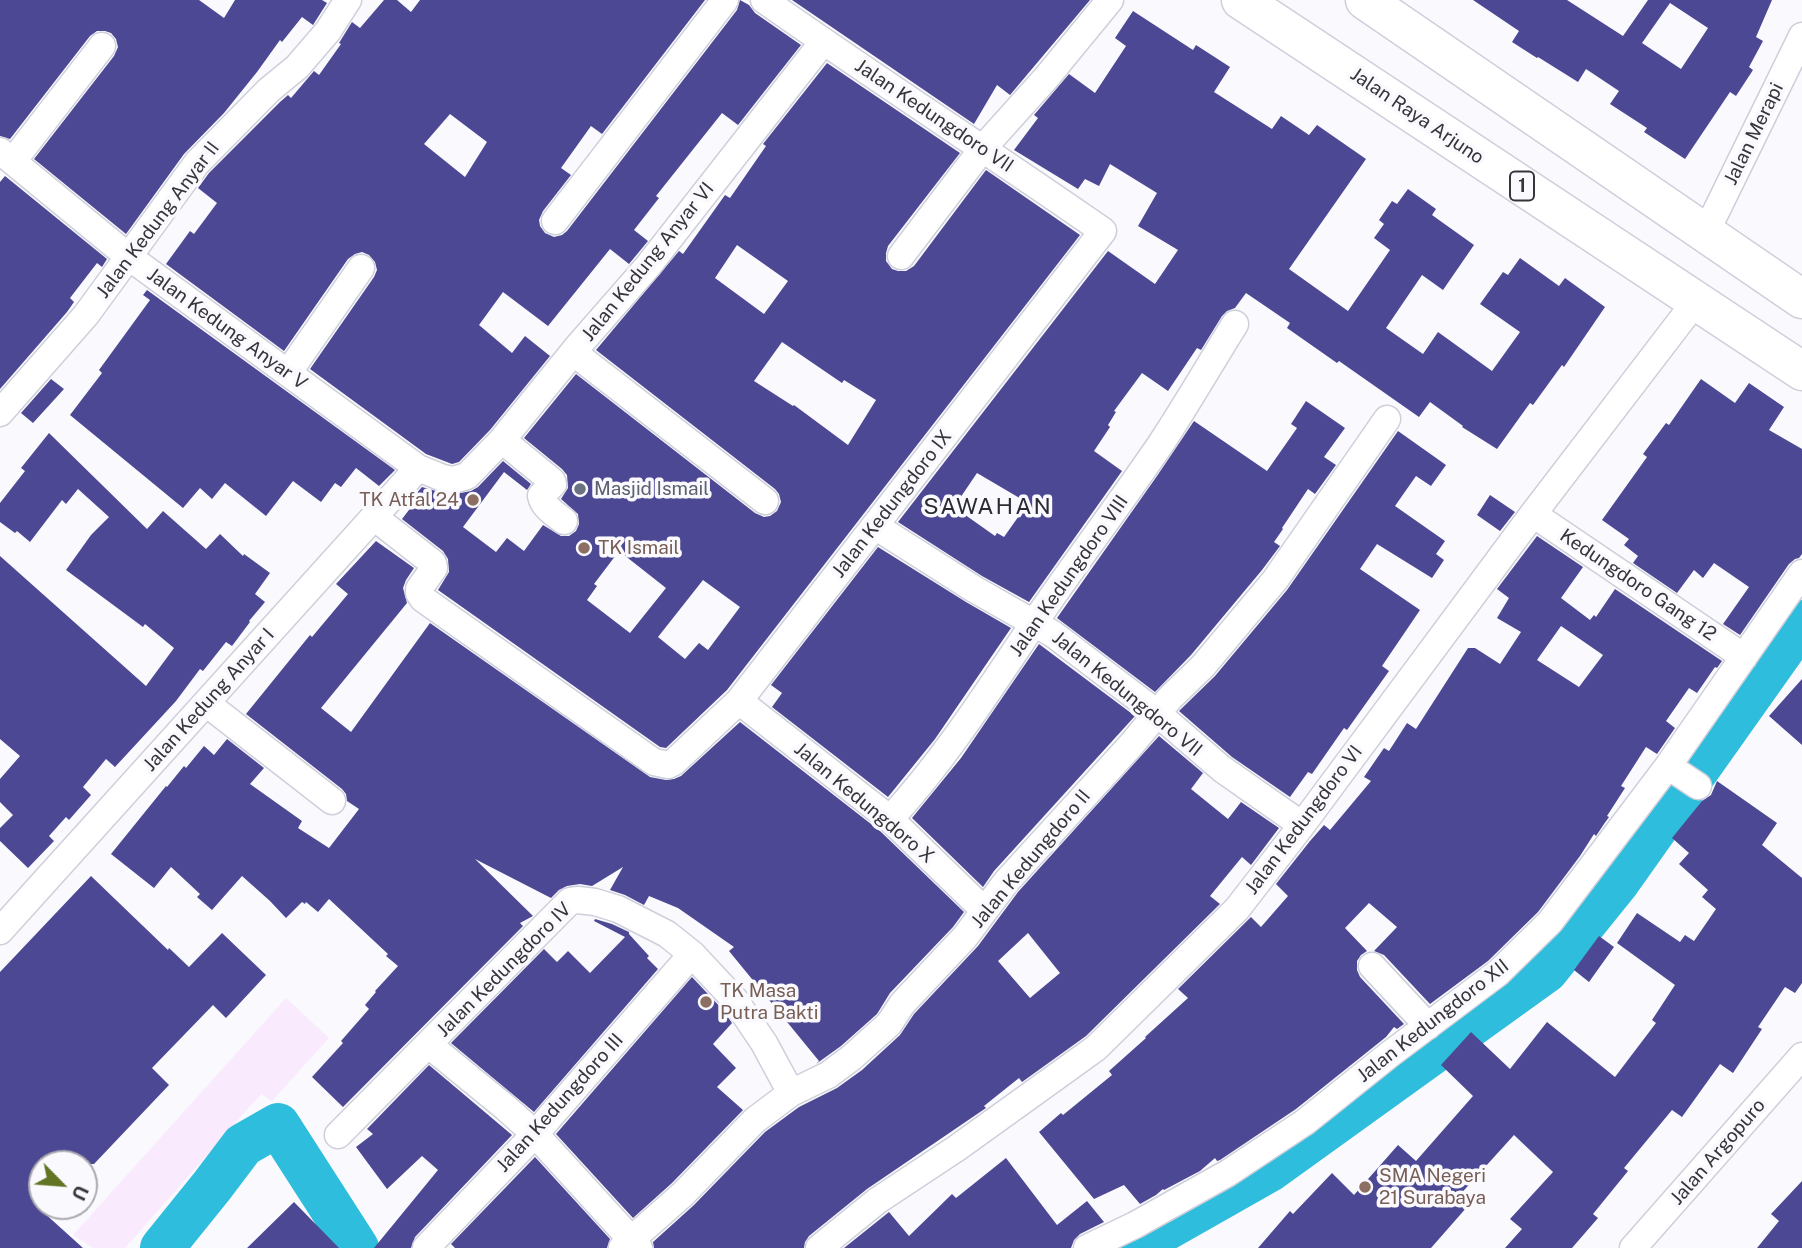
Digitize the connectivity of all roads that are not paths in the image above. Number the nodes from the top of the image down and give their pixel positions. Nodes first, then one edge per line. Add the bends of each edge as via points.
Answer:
1 (348, 0) edge
2 (724, 0) edge
3 (764, 0) edge
4 (1111, 0) edge
5 (1241, 0) edge
6 (1365, 0) edge
7 (1802, 36) edge
8 (823, 42) junction
9 (102, 46) dead end
10 (983, 148) junction
11 (6, 156) edge
12 (555, 221) dead end
13 (1103, 231) joint
14 (1706, 232) junction
15 (901, 256) dead end
16 (129, 257) junction
17 (361, 268) dead end
18 (1802, 299) edge
19 (1696, 301) junction
20 (1235, 324) dead end
21 (574, 353) junction
22 (1802, 371) edge
23 (288, 373) junction
24 (0, 413) edge
25 (1387, 419) dead end
26 (502, 440) junction
27 (418, 468) junction
28 (467, 476) joint
29 (765, 501) dead end
30 (1533, 514) junction
31 (374, 517) junction
32 (564, 521) dead end
33 (875, 526) junction
34 (1802, 573) edge
35 (1035, 623) junction
36 (1744, 657) junction
37 (740, 701) junction
38 (206, 703) junction
39 (1157, 713) junction
40 (332, 801) dead end
41 (890, 819) junction
42 (1302, 825) junction
43 (984, 910) junction
44 (0, 931) edge
45 (692, 954) junction
46 (1372, 966) dead end
47 (1428, 1026) junction
48 (429, 1045) junction
49 (1802, 1056) edge
50 (791, 1093) junction
51 (535, 1134) junction
52 (338, 1135) dead end
53 (631, 1245) edge
54 (426, 1248) edge
55 (819, 1248) edge
56 (1087, 1248) edge
57 (1633, 1248) edge

1 - 16 street, Jalan Kedung Anyar II via 297,67 197,163
2 - 12 street
3 - 8 street, Jalan Kedungdoro VII
4 - 10 street
5 - 19 highway, Jalan Raya Arjuno / 1
6 - 14 highway
7 - 14 street, Jalan Merapi
8 - 10 street, Jalan Kedungdoro VII
8 - 21 street, Jalan Kedung Anyar VI
9 - 11 street
10 - 13 street, Jalan Kedungdoro VII
10 - 15 street
11 - 16 street, Jalan Kedung Anyar V
13 - 33 street, Jalan Kedungdoro IX
14 - 18 highway
16 - 23 street, Jalan Kedung Anyar V
16 - 24 street, Jalan Kedung Anyar II via 86,315
17 - 23 street
19 - 22 highway, Jalan Raya Arjuno / 1
19 - 30 street, Jalan Kedungdoro VI
20 - 35 street, Jalan Kedungdoro VIII via 1161,444
21 - 26 street, Jalan Kedung Anyar VI
21 - 29 street
23 - 27 street, Jalan Kedung Anyar V
25 - 39 street, Jalan Kedungdoro II via 1275,580
26 - 28 street, Jalan Kedung Anyar VI
26 - 32 street via 552,481 541,500
27 - 28 street, Jalan Kedung Anyar V via 453,480
27 - 31 street, Jalan Kedung Anyar I
30 - 36 street, Kedungdoro Gang 12
30 - 42 street, Jalan Kedungdoro VI
31 - 37 street, Jalan Kedungdoro IX via 432,561 434,568 419,589 423,599 654,762 674,762
31 - 38 street, Jalan Kedung Anyar I
33 - 35 street, Jalan Kedungdoro VII
33 - 37 street, Jalan Kedungdoro IX
34 - 36 street, Jalan Kedungdoro XII
35 - 39 street, Jalan Kedungdoro VII
35 - 41 street, Jalan Kedungdoro VIII via 957,736
36 - 47 street, Jalan Kedungdoro XII via 1683,775 1550,922 1498,973
37 - 41 street, Jalan Kedungdoro X
38 - 40 street
38 - 44 street, Jalan Kedung Anyar I
39 - 42 street, Jalan Kedungdoro VII via 1222,769
39 - 43 street, Jalan Kedungdoro II
41 - 43 street, Jalan Kedungdoro X
42 - 55 street, Jalan Kedungdoro VI via 1237,909 1096,1048 877,1201
43 - 50 street, Jalan Kedungdoro II via 867,1045 828,1075
45 - 48 street, Jalan Kedungdoro IV via 667,934 618,909 570,901
45 - 50 street, Jalan Kedungdoro IV via 736,1000
45 - 51 street, Jalan Kedungdoro III
46 - 47 street
47 - 56 street, Jalan Kedungdoro XII via 1305,1122 1228,1173
48 - 51 street
48 - 52 street, Jalan Kedungdoro IV
49 - 57 street, Jalan Argopuro
50 - 53 street, Jalan Kedungdoro II via 755,1120
51 - 53 street
51 - 54 street, Jalan Kedungdoro III

